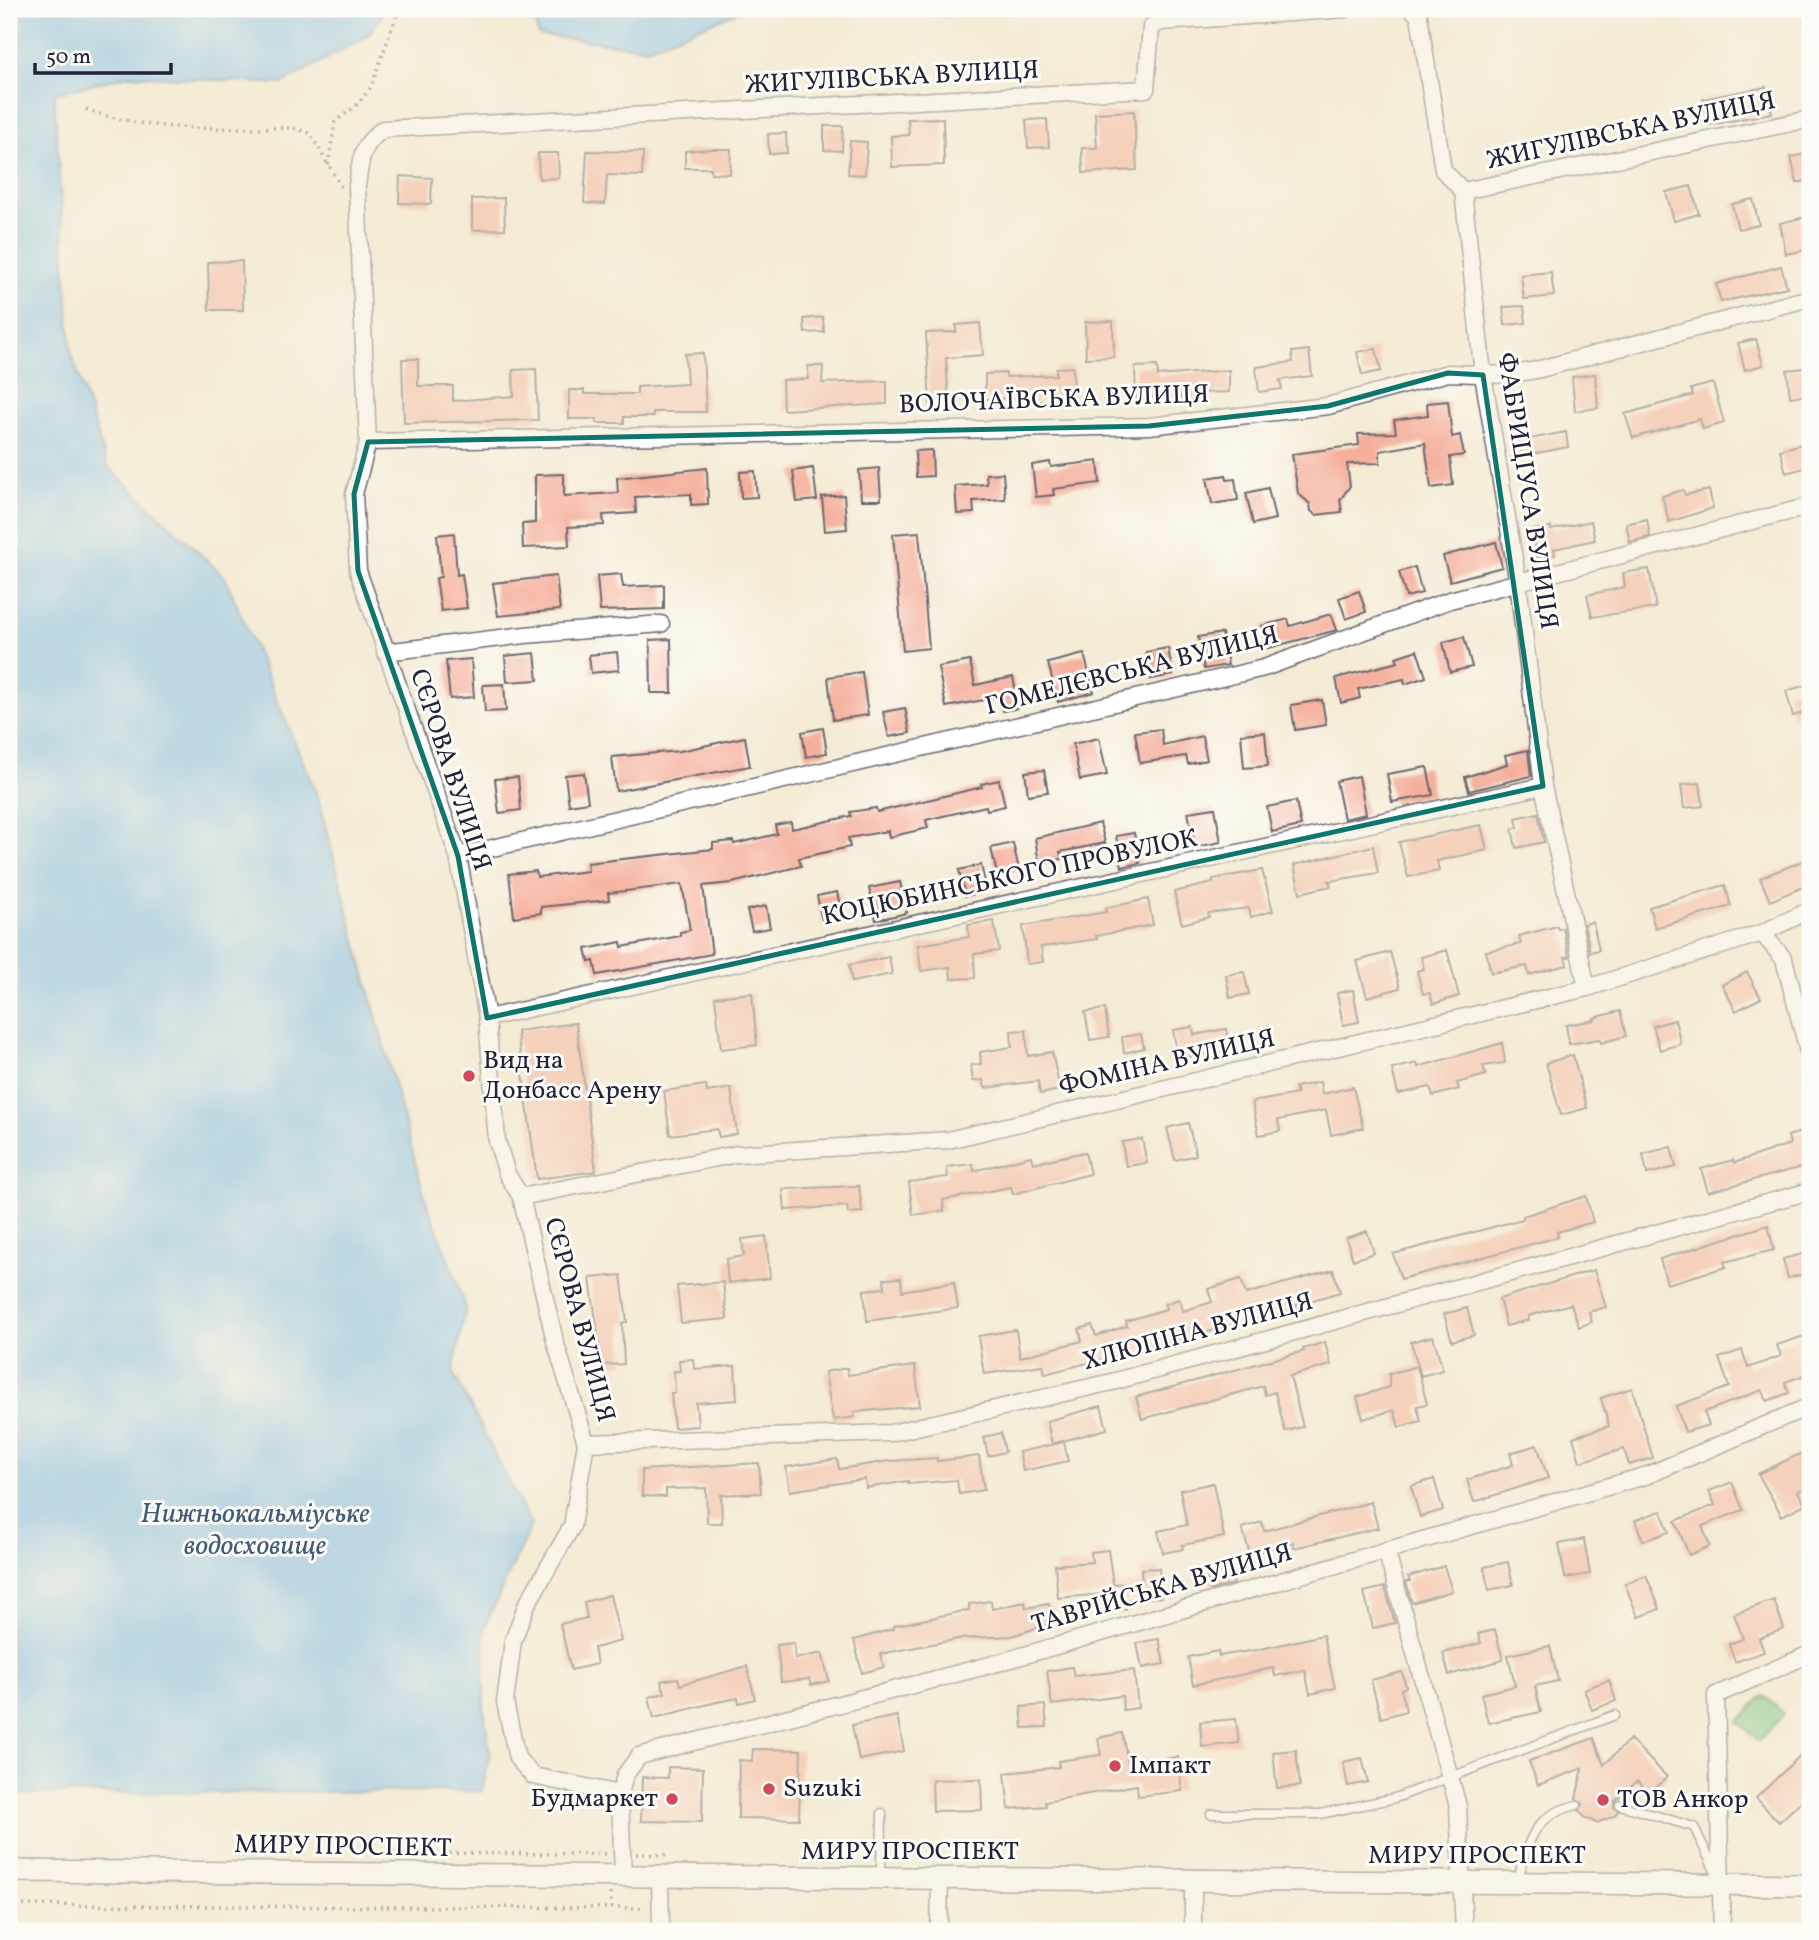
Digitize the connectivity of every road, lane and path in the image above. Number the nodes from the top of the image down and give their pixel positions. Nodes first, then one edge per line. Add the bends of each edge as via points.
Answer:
1 (399, 9) edge
2 (1346, 9) edge
3 (1412, 9) edge
4 (86, 109) dead end
5 (1810, 119) edge
6 (383, 129) joint
7 (328, 167) junction
8 (357, 186) junction
9 (1462, 191) junction
10 (1810, 298) edge
11 (1483, 375) junction
12 (368, 442) junction
13 (1810, 506) edge
14 (1518, 583) junction
15 (661, 624) dead end
16 (386, 652) junction
17 (1544, 786) junction
18 (458, 856) junction
19 (1810, 910) edge
20 (1762, 933) junction
21 (1587, 988) junction
22 (487, 1018) junction
23 (1810, 1059) edge
24 (1810, 1191) edge
25 (521, 1197) junction
26 (1810, 1406) edge
27 (586, 1443) junction
28 (1385, 1550) junction
29 (1810, 1654) edge
30 (1615, 1715) dead end
31 (1450, 1777) junction
32 (620, 1794) junction
33 (1577, 1805) dead end
34 (1620, 1805) dead end
35 (882, 1813) dead end
36 (1211, 1814) dead end
37 (9, 1871) edge
38 (623, 1877) junction
39 (660, 1878) junction
40 (881, 1880) junction
41 (940, 1880) junction
42 (1193, 1881) junction
43 (1722, 1884) junction
44 (1464, 1885) junction
45 (1516, 1885) junction
46 (1810, 1885) edge
47 (9, 1905) edge
48 (660, 1908) junction
49 (661, 1931) edge
50 (939, 1931) edge
51 (1194, 1931) edge
52 (1464, 1931) edge
53 (1722, 1931) edge

1 - 7 path via 371,87 335,122
2 - 6 street, ЖИГУЛІВСЬКА ВУЛИЦЯ via 1161,22 1151,27 1146,89
3 - 9 street, ФАБРИЦІУСА ВУЛИЦЯ via 1419,16 1443,170
4 - 7 path via 156,126 293,128 310,133
5 - 9 street, ЖИГУЛІВСЬКА ВУЛИЦЯ
6 - 8 street, СЄРОВА ВУЛИЦЯ via 368,140
7 - 8 path via 340,187
8 - 12 street, СЄРОВА ВУЛИЦЯ
9 - 11 street, ФАБРИЦІУСА ВУЛИЦЯ
10 - 11 street, ВОЛОЧАЇВСЬКА ВУЛИЦЯ via 1536,370
11 - 12 street, ВОЛОЧАЇВСЬКА ВУЛИЦЯ via 1448,373 1328,406 1149,426
11 - 14 street, ФАБРИЦІУСА ВУЛИЦЯ
12 - 16 street, СЄРОВА ВУЛИЦЯ via 354,494 358,571
13 - 14 street, ГОМЕЛЄВСЬКА ВУЛИЦЯ
14 - 17 street, ФАБРИЦІУСА ВУЛИЦЯ
14 - 18 street, ГОМЕЛЄВСЬКА ВУЛИЦЯ via 1450,600 1264,668
15 - 16 street
16 - 18 street, СЄРОВА ВУЛИЦЯ
17 - 21 street, ФАБРИЦІУСА ВУЛИЦЯ
17 - 22 street, КОЦЮБИНСЬКОГО ПРОВУЛОК
18 - 22 street, СЄРОВА ВУЛИЦЯ
19 - 20 street, ФОМІНА ВУЛИЦЯ
20 - 21 street, ФОМІНА ВУЛИЦЯ
20 - 23 street via 1784,959
21 - 25 street, ФОМІНА ВУЛИЦЯ via 948,1140 737,1154
22 - 25 street, СЄРОВА ВУЛИЦЯ via 497,1141 507,1174
24 - 27 street, ХЛЮПІНА ВУЛИЦЯ via 1112,1382 891,1433
25 - 27 street, СЄРОВА ВУЛИЦЯ via 555,1341
26 - 28 street, ТАВРІЙСЬКА ВУЛИЦЯ via 1648,1475
27 - 32 street, СЄРОВА ВУЛИЦЯ via 572,1526 526,1606 513,1642 505,1702 517,1758 534,1776
28 - 31 street
28 - 32 street, ТАВРІЙСЬКА ВУЛИЦЯ via 990,1665 639,1756 625,1775
29 - 43 street via 1717,1695
30 - 31 lane
31 - 36 lane via 1395,1798 1320,1814
31 - 44 street via 1458,1806
32 - 38 street, ТАВРІЙСЬКА ВУЛИЦЯ
33 - 45 lane via 1534,1829
34 - 43 lane via 1693,1827
35 - 40 lane
37 - 38 main road, МИРУ ПРОСПЕКТ
38 - 39 main road, МИРУ ПРОСПЕКТ
39 - 40 main road, МИРУ ПРОСПЕКТ
39 - 48 street
40 - 41 main road, МИРУ ПРОСПЕКТ
41 - 42 main road, МИРУ ПРОСПЕКТ
41 - 50 street
42 - 44 main road, МИРУ ПРОСПЕКТ
42 - 51 street
43 - 45 main road, МИРУ ПРОСПЕКТ
43 - 46 main road, МИРУ ПРОСПЕКТ
43 - 53 street
44 - 45 main road, МИРУ ПРОСПЕКТ
44 - 52 street
47 - 48 path
48 - 49 street

